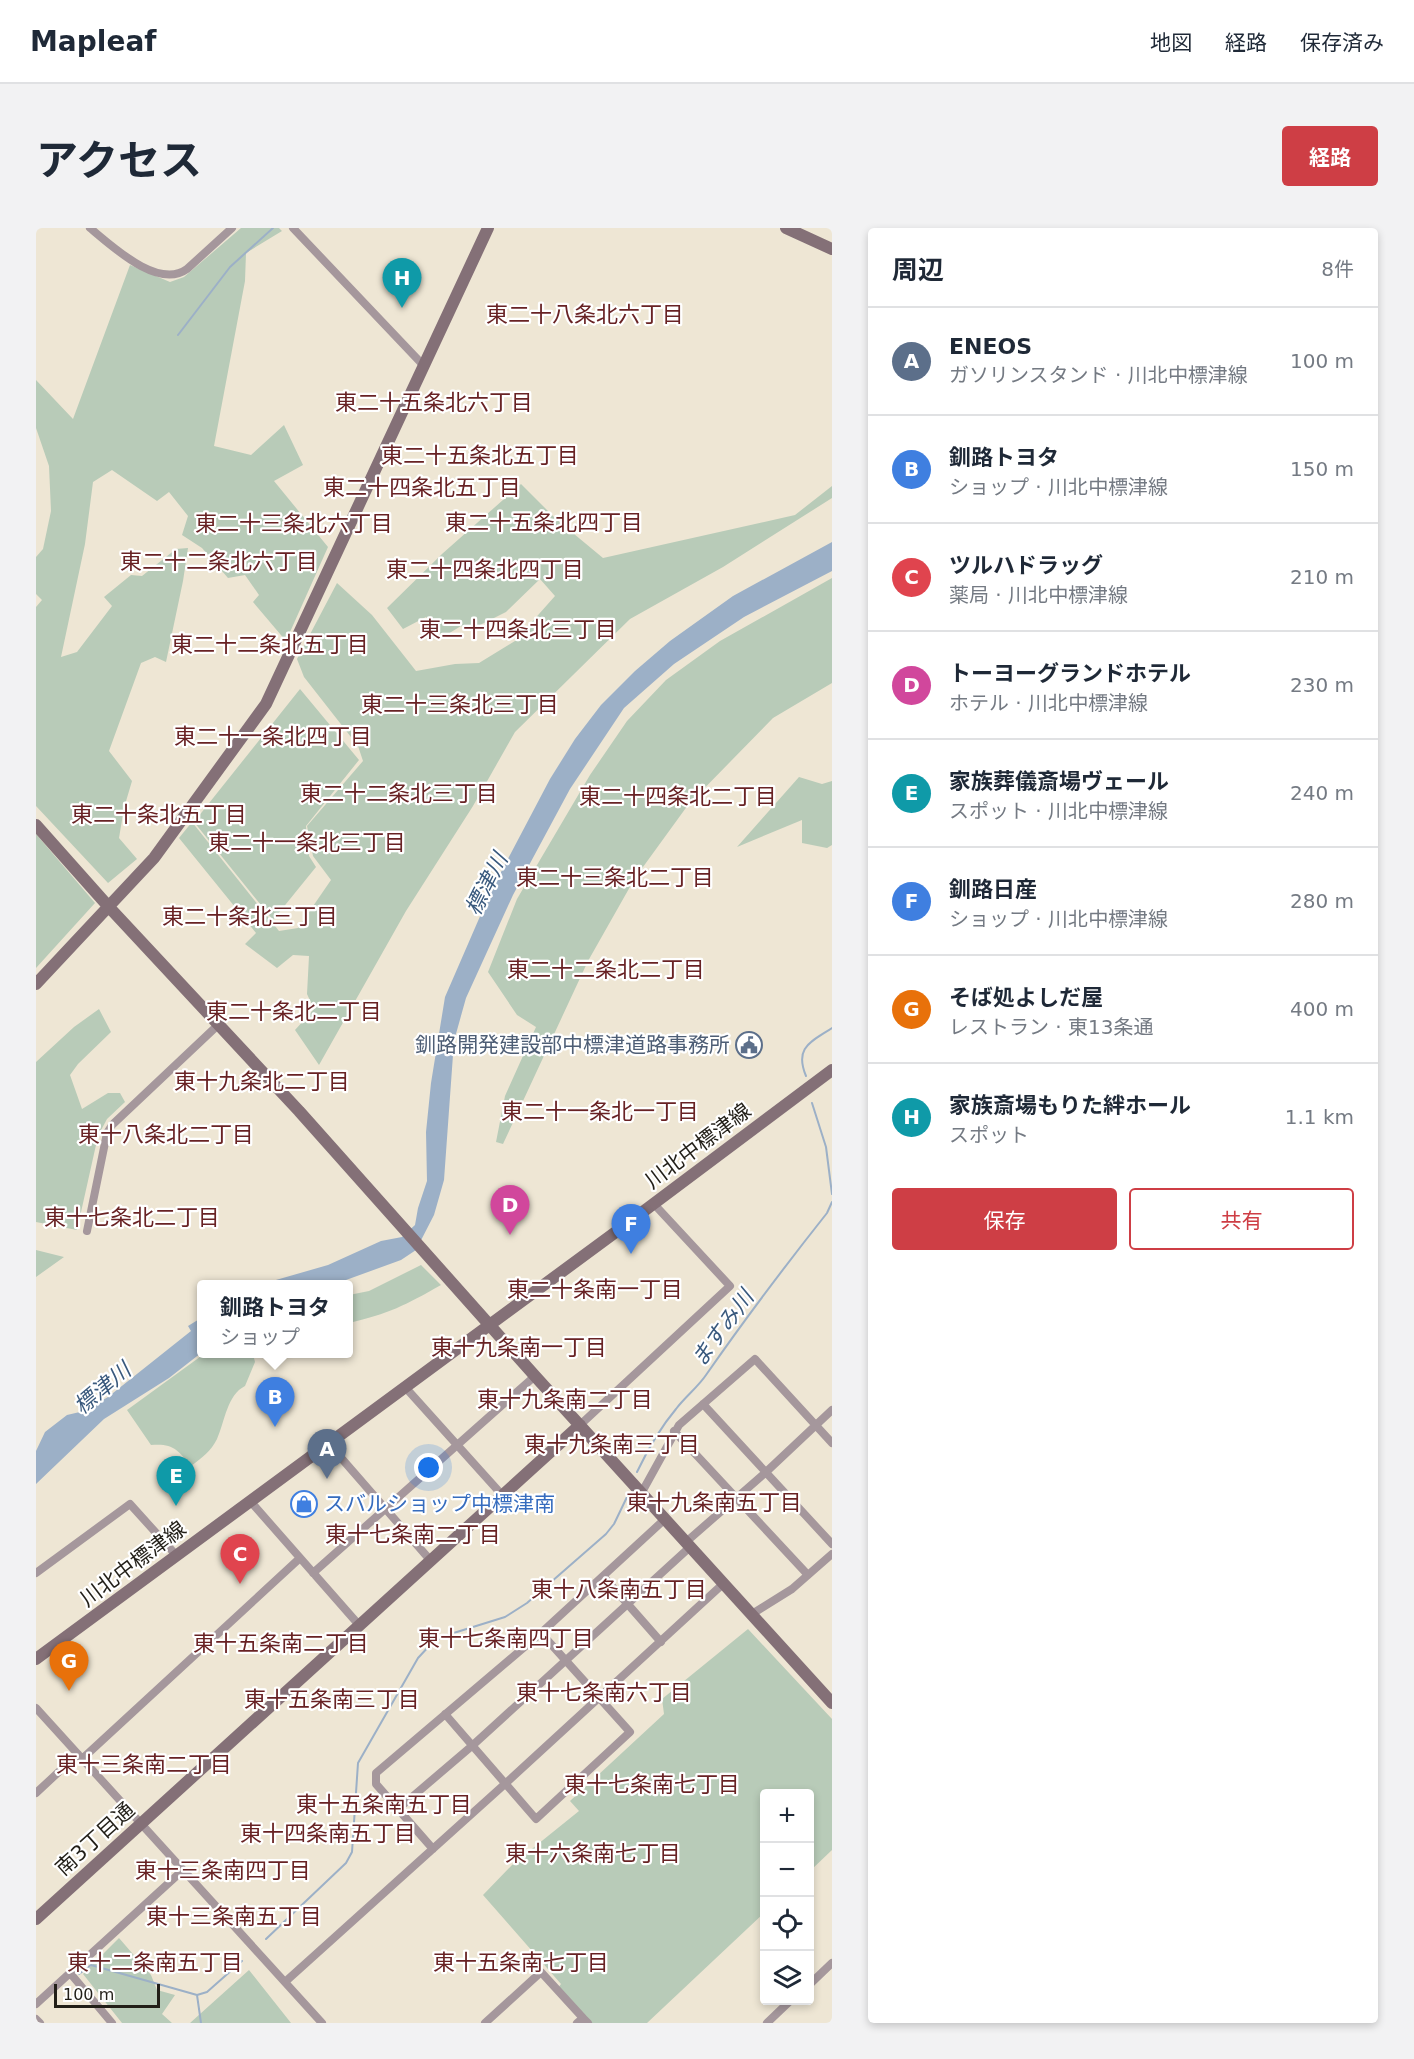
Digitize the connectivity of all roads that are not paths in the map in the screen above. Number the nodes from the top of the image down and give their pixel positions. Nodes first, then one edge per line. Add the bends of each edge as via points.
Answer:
1 (90, 228) edge
2 (232, 228) edge
3 (293, 228) edge
4 (488, 228) edge
5 (786, 228) edge
6 (832, 249) edge
7 (424, 366) junction
8 (36, 825) edge
9 (108, 906) junction
10 (36, 984) edge
11 (218, 1025) junction
12 (832, 1070) edge
13 (653, 1203) junction
14 (87, 1231) dead end
15 (490, 1325) junction
16 (535, 1376) junction
17 (405, 1387) junction
18 (703, 1404) junction
19 (832, 1410) edge
20 (580, 1425) junction
21 (816, 1425) junction
22 (675, 1431) junction
23 (832, 1443) edge
24 (328, 1444) junction
25 (456, 1444) junction
26 (765, 1473) junction
27 (642, 1492) junction
28 (503, 1496) junction
29 (736, 1498) junction
30 (251, 1502) junction
31 (385, 1509) junction
32 (665, 1519) junction
33 (688, 1544) junction
34 (832, 1544) edge
35 (832, 1554) edge
36 (176, 1555) junction
37 (300, 1558) junction
38 (431, 1561) junction
39 (36, 1573) edge
40 (313, 1573) junction
41 (808, 1575) junction
42 (603, 1576) junction
43 (724, 1583) junction
44 (628, 1603) junction
45 (752, 1614) junction
46 (359, 1625) junction
47 (541, 1633) junction
48 (661, 1642) junction
49 (36, 1659) edge
50 (565, 1661) junction
51 (598, 1698) junction
52 (832, 1703) edge
53 (36, 1708) edge
54 (446, 1714) junction
55 (473, 1745) junction
56 (80, 1756) junction
57 (506, 1784) junction
58 (36, 1792) edge
59 (398, 1809) junction
60 (141, 1823) junction
61 (433, 1849) junction
62 (183, 1870) junction
63 (36, 1918) edge
64 (832, 1963) edge
65 (70, 1973) junction
66 (814, 1980) edge
67 (285, 1982) junction
68 (36, 2004) edge
69 (787, 2005) edge
70 (36, 2019) edge
71 (583, 2021) edge
72 (40, 2023) edge
73 (112, 2023) edge
74 (321, 2023) edge
75 (485, 2023) edge
76 (767, 2023) edge

1 - 2 street via 144,268 168,276 187,269
3 - 7 street
4 - 7 street
5 - 6 street
7 - 9 street via 266,704 154,858
8 - 9 street
9 - 10 street
9 - 11 street
11 - 14 street via 106,1133
11 - 15 street
12 - 13 street, 川北中標津線
13 - 15 street, 川北中標津線
13 - 20 street via 730,1286
15 - 16 street
15 - 17 street, 川北中標津線
16 - 20 street
16 - 25 street
17 - 24 street, 川北中標津線
17 - 25 street
18 - 21 street via 755,1359
18 - 22 street
18 - 26 street
19 - 21 street
20 - 27 street
20 - 28 street, 南3丁目通
21 - 23 street
21 - 26 street
22 - 27 street
22 - 29 street
24 - 30 street, 川北中標津線
24 - 31 street
25 - 28 street
25 - 31 street
26 - 29 street
26 - 34 street
27 - 32 street
28 - 38 street, 南3丁目通
29 - 33 street
29 - 41 street
30 - 36 street, 川北中標津線
30 - 37 street
31 - 38 street
31 - 40 street
32 - 33 street
32 - 42 street
33 - 43 street
33 - 44 street
35 - 41 street
36 - 39 street via 130,1504
36 - 49 street, 川北中標津線
37 - 40 street
37 - 56 street
38 - 46 street, 南3丁目通
40 - 46 street
41 - 45 street
42 - 44 street
42 - 47 street
43 - 45 street
43 - 48 street
44 - 48 street
44 - 50 street
45 - 52 street
46 - 60 street, 南3丁目通
47 - 50 street
47 - 54 street
48 - 51 street
50 - 51 street
50 - 55 street
51 - 57 street
51 - 57 street via 630,1732 536,1819
53 - 56 street
54 - 55 street
54 - 59 street via 376,1773 376,1784
55 - 57 street
55 - 59 street
56 - 58 street
56 - 60 street
57 - 61 street
59 - 61 street
60 - 62 street
60 - 63 street, 南3丁目通
61 - 67 street
62 - 65 street
62 - 67 street
64 - 66 street
65 - 68 street
65 - 73 street
67 - 74 street
69 - 76 street
70 - 72 street
71 - 75 street via 541,1972

